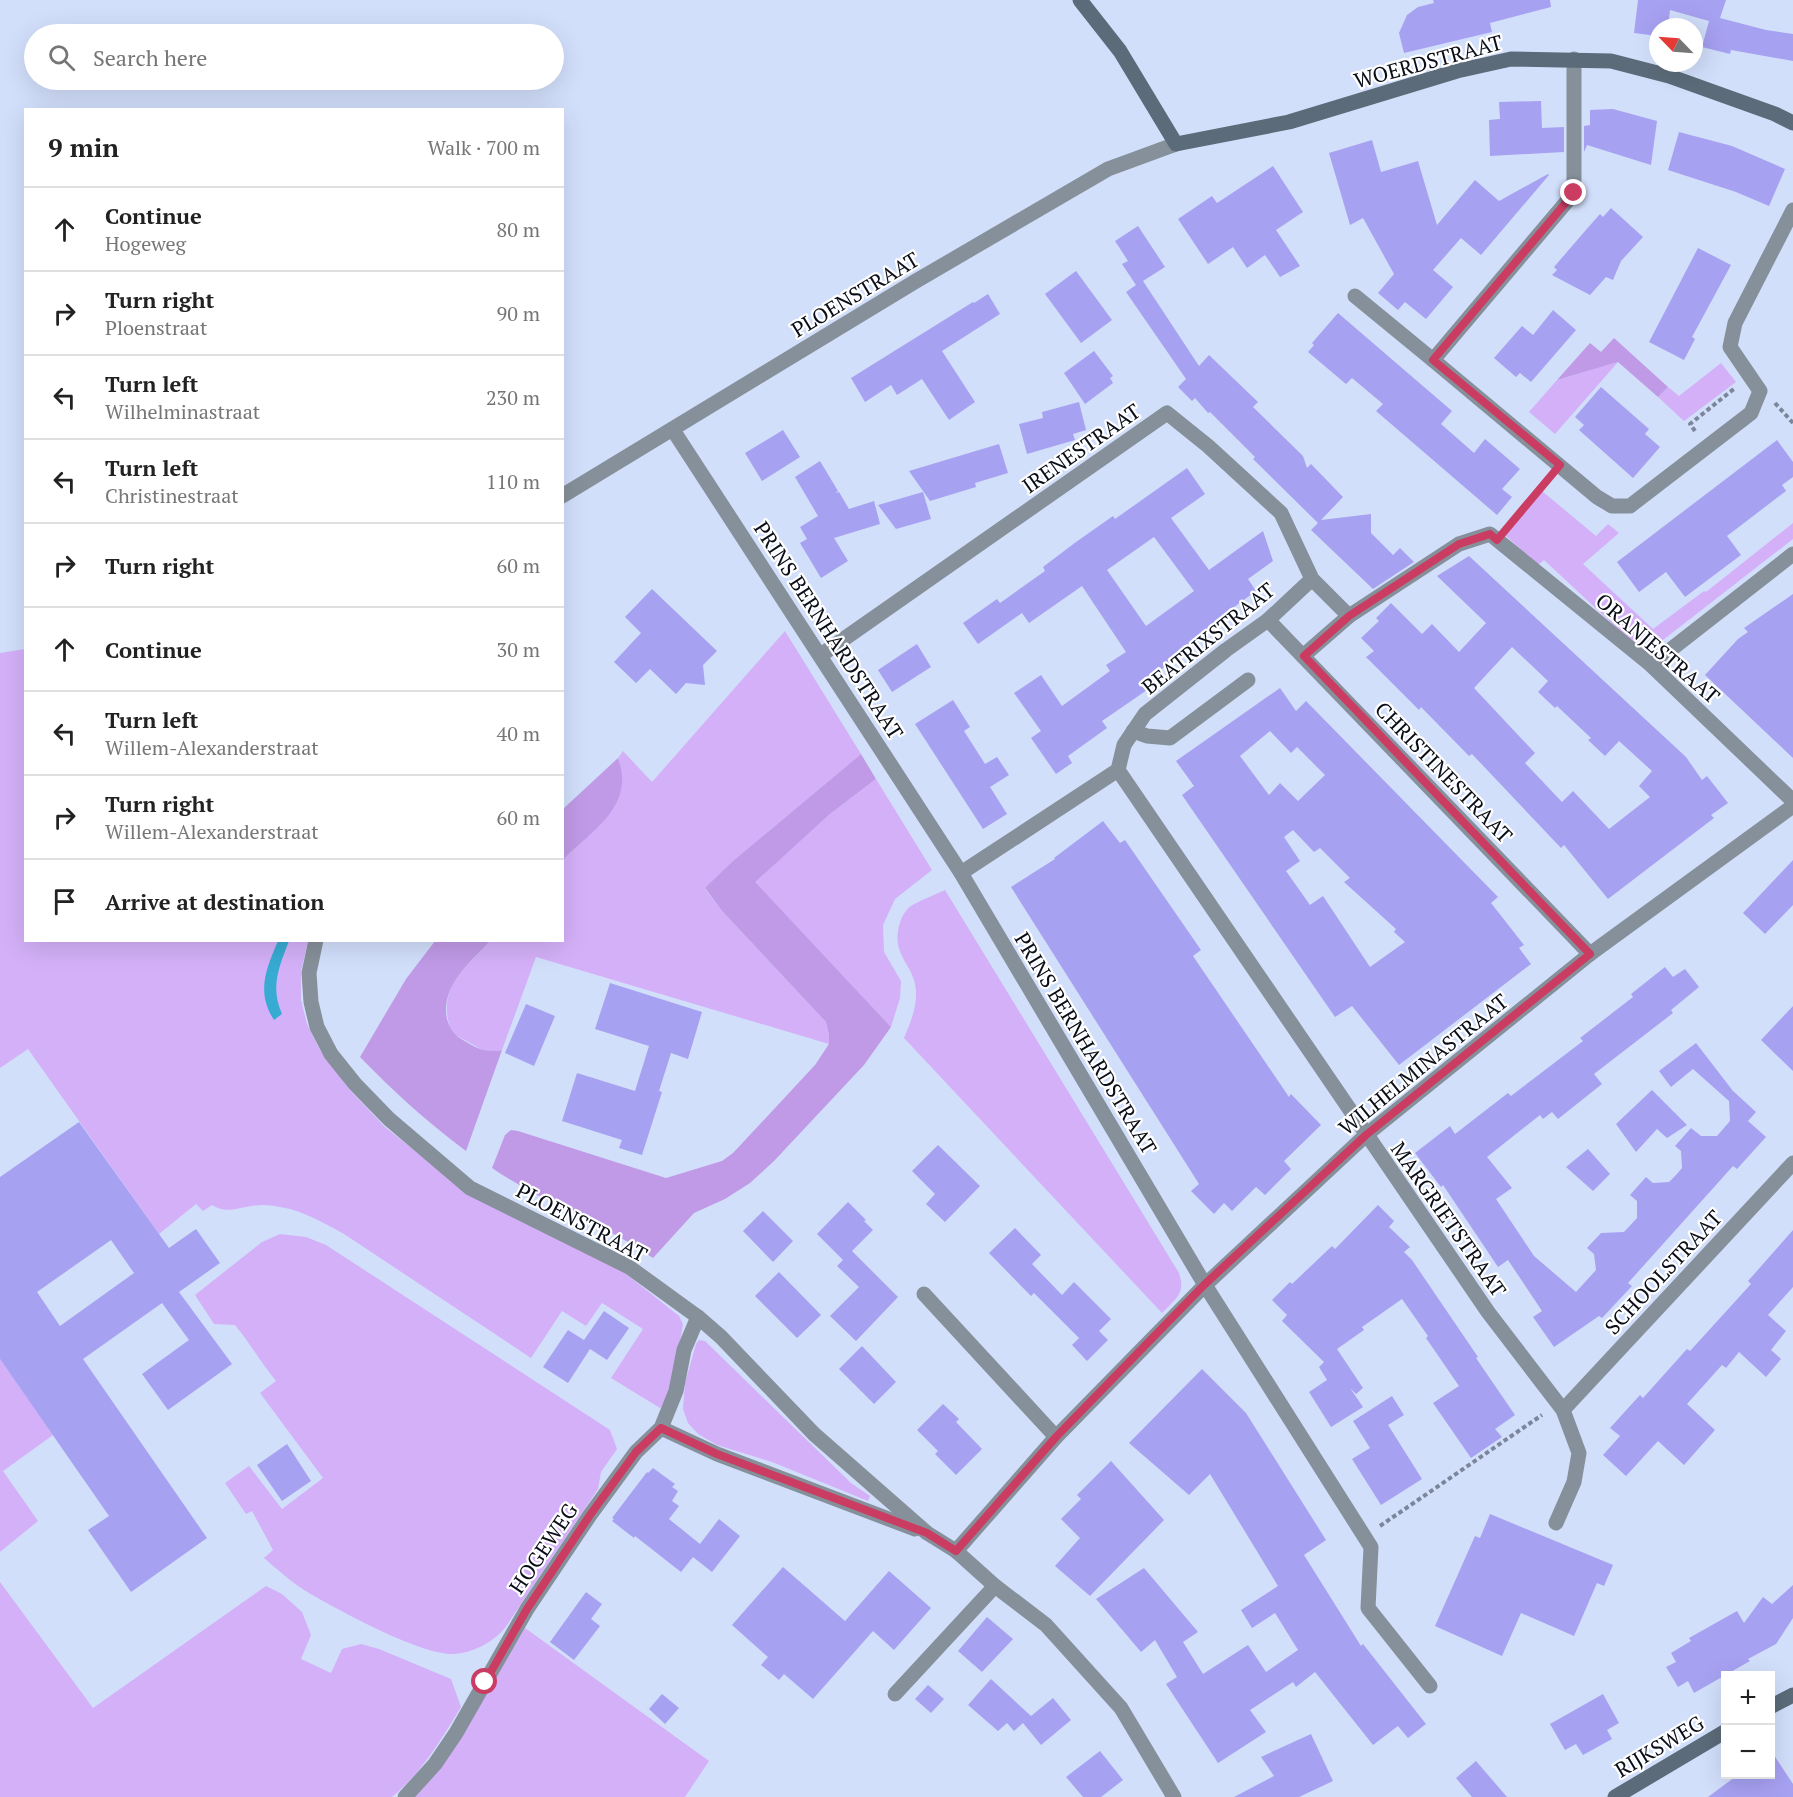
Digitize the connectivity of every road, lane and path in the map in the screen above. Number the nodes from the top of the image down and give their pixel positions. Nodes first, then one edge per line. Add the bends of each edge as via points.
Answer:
1 (1080, 0) edge
2 (1574, 59) junction
3 (1793, 123) edge
4 (1176, 144) junction
5 (1793, 210) edge
6 (1355, 296) dead end
7 (1433, 360) junction
8 (1750, 376) junction
9 (673, 430) junction
10 (1707, 447) junction
11 (1560, 465) junction
12 (564, 495) edge
13 (1493, 537) junction
14 (1793, 554) edge
15 (1311, 579) junction
16 (1349, 616) junction
17 (1268, 620) junction
18 (821, 655) junction
19 (1304, 656) junction
20 (1651, 665) junction
21 (1248, 680) dead end
22 (1133, 731) junction
23 (1118, 770) junction
24 (1793, 801) edge
25 (1793, 806) edge
26 (961, 873) junction
27 (316, 942) edge
28 (1590, 954) junction
29 (1366, 1135) junction
30 (1793, 1163) edge
31 (1204, 1285) junction
32 (924, 1294) dead end
33 (698, 1317) junction
34 (1560, 1407) junction
35 (661, 1428) junction
36 (1056, 1437) junction
37 (1556, 1523) dead end
38 (927, 1533) junction
39 (1364, 1536) junction
40 (956, 1551) junction
41 (995, 1586) junction
42 (1430, 1686) dead end
43 (895, 1694) dead end
44 (1793, 1695) edge
45 (1775, 1704) edge
46 (1721, 1733) edge
47 (405, 1797) edge
48 (1174, 1797) edge
49 (1615, 1797) edge

1 - 4 street via 1120,51
2 - 3 street, WOERDSTRAAT via 1611,61 1669,76
2 - 4 street, WOERDSTRAAT via 1510,59 1289,122
2 - 7 street via 1574,193
4 - 9 street, PLOENSTRAAT via 1108,168
5 - 8 street via 1735,323 1730,347
6 - 7 street
7 - 11 street
8 - 10 street via 1760,391 1751,413
8 - 10 path via 1690,424
9 - 12 street, PLOENSTRAAT
9 - 18 street, PRINS BERNHARDSTRAAT
10 - 11 street via 1630,506 1612,506
11 - 13 path
13 - 16 street via 1459,544
13 - 20 street, ORANJESTRAAT
14 - 20 street
15 - 16 street, IRENESTRAAT
15 - 17 street, BEATRIXSTRAAT
15 - 18 street, IRENESTRAAT via 1281,513 1167,413
16 - 19 street
17 - 19 street, CHRISTINESTRAAT
17 - 22 street, BEATRIXSTRAAT via 1146,714
18 - 26 street, PRINS BERNHARDSTRAAT
19 - 28 street, CHRISTINESTRAAT
20 - 24 street, ORANJESTRAAT
21 - 22 street via 1170,738
22 - 23 street, BEATRIXSTRAAT via 1124,745
23 - 26 street
23 - 29 street, MARGRIETSTRAAT
25 - 28 street, WILHELMINASTRAAT
26 - 31 street, PRINS BERNHARDSTRAAT
27 - 33 street, PLOENSTRAAT via 309,973 317,1028 331,1054 390,1119 470,1188 629,1267
28 - 29 street, WILHELMINASTRAAT
29 - 31 street, WILHELMINASTRAAT
29 - 34 street, MARGRIETSTRAAT via 1488,1312
30 - 34 street, SCHOOLSTRAAT
31 - 36 street, WILHELMINASTRAAT
31 - 39 street, PRINS BERNHARDSTRAAT
32 - 36 street
33 - 35 street, HOGEWEG
33 - 38 street, PLOENSTRAAT via 814,1434
34 - 37 street, MARGRIETSTRAAT via 1579,1453 1574,1482
34 - 39 path
35 - 38 street, PLOENSTRAAT via 717,1454
35 - 47 street, HOGEWEG via 636,1452 590,1515 527,1609 456,1733
36 - 40 street, WILHELMINASTRAAT
38 - 40 street, PLOENSTRAAT
39 - 42 street, PRINS BERNHARDSTRAAT via 1371,1547 1368,1608
40 - 41 street, PLOENSTRAAT
41 - 43 street
41 - 48 street, PLOENSTRAAT via 1046,1625 1121,1708
44 - 45 street
46 - 49 street, RIJKSWEG

